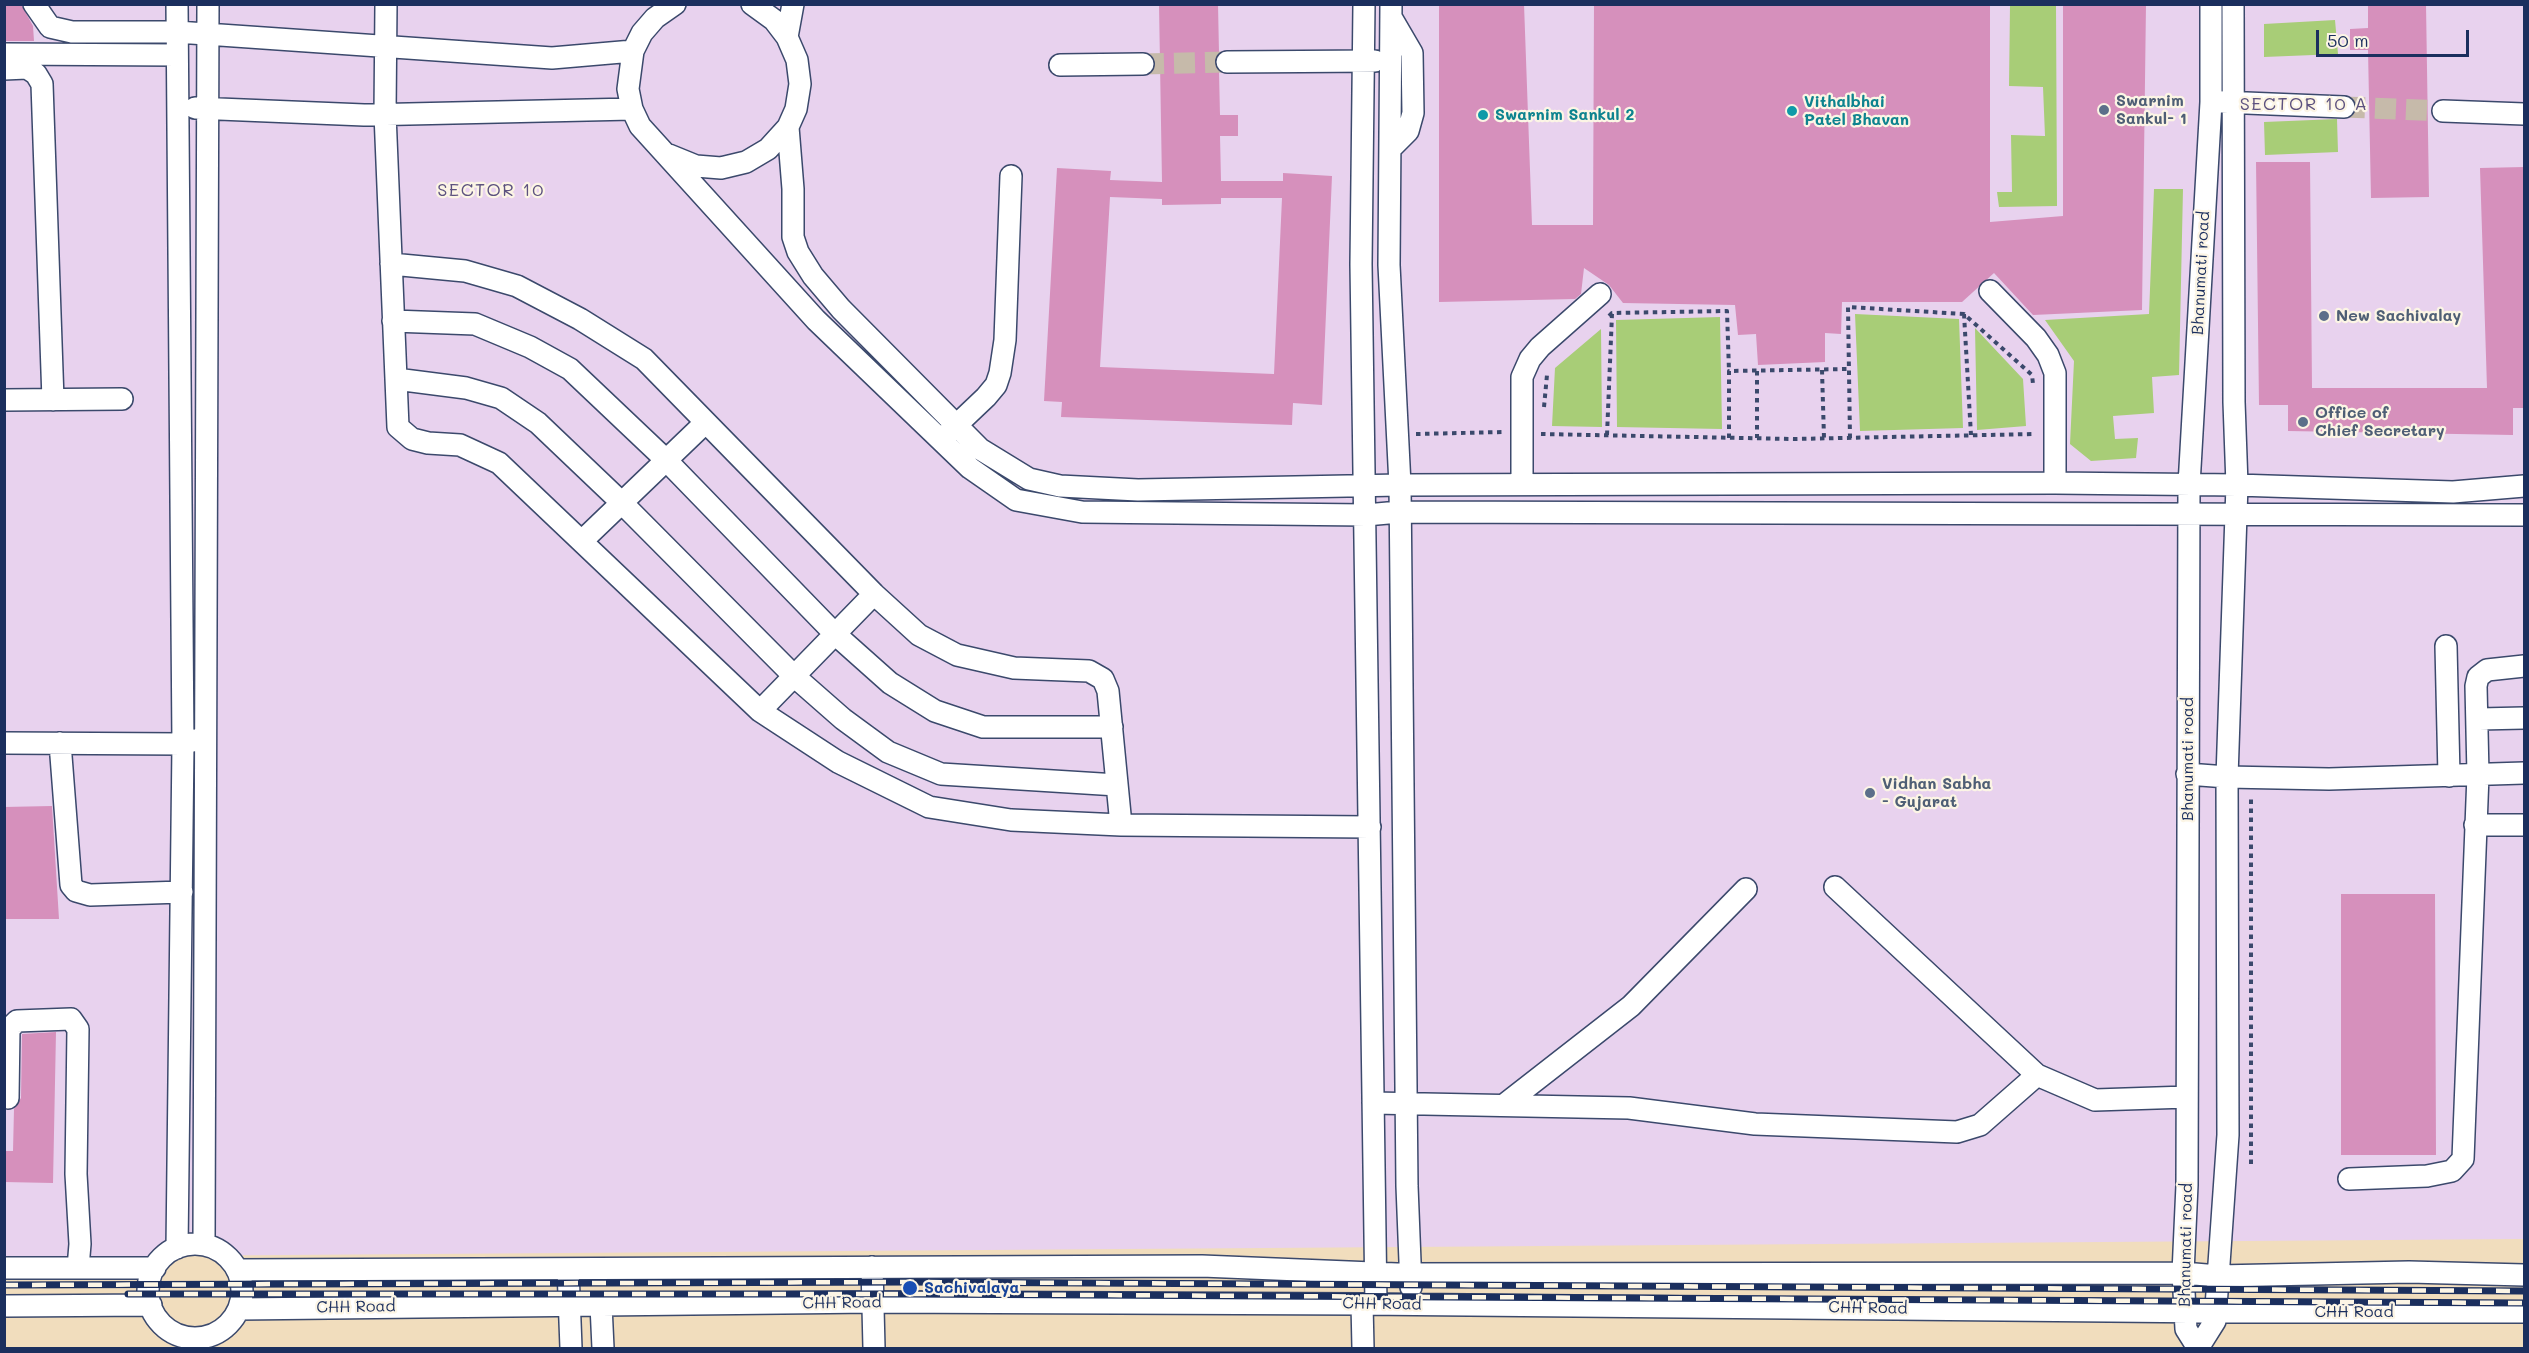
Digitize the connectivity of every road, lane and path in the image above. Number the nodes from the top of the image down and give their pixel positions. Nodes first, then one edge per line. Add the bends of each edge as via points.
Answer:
1 (34, 4) edge
2 (177, 4) edge
3 (208, 4) edge
4 (386, 4) edge
5 (675, 4) edge
6 (752, 4) edge
7 (793, 4) edge
8 (1364, 4) edge
9 (2211, 4) edge
10 (2233, 4) edge
11 (661, 11) edge
12 (1391, 11) edge
13 (177, 32) junction
14 (208, 36) junction
15 (787, 37) junction
16 (385, 45) junction
17 (633, 51) junction
18 (4, 54) edge
19 (177, 55) junction
20 (1363, 61) junction
21 (1391, 61) junction
22 (1227, 62) tunnel mouth
23 (1143, 64) tunnel mouth
24 (1060, 65) dead end
25 (4, 69) edge
26 (2211, 102) junction
27 (2234, 103) junction
28 (178, 108) junction
29 (2344, 108) tunnel mouth
30 (207, 109) junction
31 (632, 109) junction
32 (2443, 111) tunnel mouth
33 (385, 114) junction
34 (2524, 114) edge
35 (788, 127) junction
36 (652, 142) junction
37 (1390, 150) junction
38 (1011, 176) dead end
39 (391, 264) junction
40 (1990, 291) dead end
41 (1600, 294) dead end
42 (1612, 313) junction
43 (1964, 314) junction
44 (393, 321) junction
45 (1603, 321) dead end
46 (1547, 366) dead end
47 (1849, 369) junction
48 (1822, 370) junction
49 (1729, 371) junction
50 (1756, 371) junction
51 (396, 379) junction
52 (2033, 387) dead end
53 (122, 399) dead end
54 (4, 400) edge
55 (53, 400) junction
56 (1544, 412) dead end
57 (2036, 422) dead end
58 (705, 423) junction
59 (1543, 423) dead end
60 (949, 433) junction
61 (1532, 433) junction
62 (1407, 434) dead end
63 (1971, 435) junction
64 (1607, 436) junction
65 (1729, 438) junction
66 (1757, 438) junction
67 (1824, 438) junction
68 (1850, 438) junction
69 (666, 460) junction
70 (2055, 483) junction
71 (1400, 484) junction
72 (1522, 484) junction
73 (2236, 484) junction
74 (2189, 485) junction
75 (1365, 486) junction
76 (2524, 486) edge
77 (622, 503) junction
78 (1399, 512) junction
79 (2189, 514) junction
80 (2235, 514) junction
81 (1366, 515) junction
82 (2524, 515) edge
83 (583, 540) junction
84 (874, 594) junction
85 (835, 634) junction
86 (2446, 646) dead end
87 (2524, 666) edge
88 (794, 676) junction
89 (760, 711) junction
90 (2524, 718) edge
91 (2479, 719) junction
92 (1112, 727) junction
93 (205, 736) junction
94 (4, 743) edge
95 (60, 744) junction
96 (183, 744) junction
97 (2524, 773) edge
98 (2187, 774) junction
99 (2251, 776) junction
100 (2449, 776) junction
101 (2478, 776) junction
102 (2227, 777) junction
103 (1117, 784) junction
104 (1371, 790) junction
105 (1404, 790) junction
106 (1121, 825) junction
107 (2475, 825) junction
108 (2524, 825) edge
109 (1370, 827) junction
110 (1835, 887) dead end
111 (1746, 890) dead end
112 (182, 892) junction
113 (181, 943) junction
114 (204, 944) junction
115 (2037, 1075) junction
116 (2187, 1097) junction
117 (8, 1098) dead end
118 (1373, 1103) junction
119 (1406, 1103) junction
120 (1504, 1105) junction
121 (2251, 1164) dead end
122 (2349, 1179) dead end
123 (1407, 1201) junction
124 (1374, 1202) junction
125 (204, 1245) junction
126 (177, 1248) junction
127 (872, 1267) junction
128 (4, 1268) edge
129 (78, 1268) junction
130 (154, 1268) junction
131 (568, 1269) junction
132 (237, 1270) junction
133 (1376, 1272) junction
134 (2183, 1273) junction
135 (1411, 1274) junction
136 (1533, 1275) junction
137 (2524, 1275) edge
138 (2218, 1276) junction
139 (873, 1302) junction
140 (1369, 1304) junction
141 (1411, 1304) junction
142 (151, 1305) junction
143 (601, 1305) junction
144 (1534, 1305) junction
145 (4, 1306) edge
146 (571, 1306) junction
147 (239, 1310) junction
148 (2185, 1311) junction
149 (2216, 1312) junction
150 (2524, 1312) edge
151 (180, 1342) edge
152 (204, 1343) edge
153 (571, 1348) edge
154 (603, 1348) edge
155 (874, 1348) edge
156 (1363, 1348) edge
157 (2198, 1348) edge

1 - 13 street via 50,27 61,30
2 - 13 street
3 - 14 street
4 - 16 street
5 - 11 street
6 - 15 street via 774,20
7 - 15 street
8 - 20 street
9 - 26 street, Bhanumati road
10 - 27 street, Bhanumati road
11 - 17 street
12 - 21 street
12 - 37 street via 1412,53 1413,113 1408,131
13 - 14 street
13 - 19 street
14 - 16 street
14 - 30 street
15 - 35 street via 797,60 800,84
16 - 17 street via 552,58
16 - 33 street
17 - 31 street via 628,89
18 - 19 street
19 - 28 street
20 - 21 street
20 - 22 street
20 - 75 street
21 - 37 street
23 - 24 street
25 - 55 street via 27,68 42,84
26 - 27 street
26 - 74 street, Bhanumati road
27 - 29 street
27 - 73 street, Bhanumati road
28 - 30 street
28 - 96 street
30 - 33 street
30 - 93 street
31 - 33 street
31 - 36 street
32 - 34 street
33 - 39 street
35 - 36 street via 768,149 746,162 721,168 696,166 672,157
35 - 60 street via 793,237 804,265
36 - 60 street via 816,320
37 - 71 street via 1389,265
38 - 60 street via 1005,340 1000,373 996,385
39 - 44 street
39 - 58 street via 465,271 517,286 580,318 644,359
40 - 70 street via 2036,338 2055,373
41 - 61 street via 1530,359 1522,377
42 - 45 path
42 - 49 path via 1727,311
42 - 64 path
43 - 47 path via 1848,308
43 - 52 path via 2032,375
43 - 63 path
44 - 51 street
44 - 69 street via 475,324 530,346 570,369
46 - 56 path
47 - 48 path
47 - 68 path
48 - 50 path
48 - 67 path
49 - 50 path
49 - 65 path
50 - 66 path
51 - 77 street via 466,388 501,398 538,423
51 - 83 street via 398,427 412,439 460,446 499,463
53 - 55 street
54 - 55 street
57 - 63 path via 2037,434
58 - 69 street
58 - 84 street
59 - 61 path
60 - 75 street via 1029,479 1060,486 1138,490
60 - 81 street via 970,468 1016,500 1046,506 1082,512
61 - 62 path
61 - 64 path
61 - 72 street
63 - 68 path
64 - 65 path
65 - 66 path
66 - 67 path
67 - 68 path
69 - 77 street
69 - 85 street
70 - 72 street
70 - 74 street
71 - 72 street
71 - 75 street
71 - 78 street
73 - 74 street
73 - 76 street via 2453,492
73 - 80 street, Bhanumati road
74 - 79 street, Bhanumati road
75 - 81 street
77 - 83 street
77 - 88 street
78 - 79 street
78 - 81 street
78 - 105 street
79 - 80 street
79 - 98 street, Bhanumati road
80 - 82 street
80 - 102 street, Bhanumati road
81 - 104 street
83 - 89 street
84 - 85 street
84 - 92 street via 919,635 957,655 1014,668 1089,671 1103,679 1108,691
85 - 88 street
85 - 92 street via 890,683 936,711 983,727
86 - 100 street
87 - 91 street via 2487,670 2478,677
88 - 89 street
88 - 103 street via 888,752 941,774
89 - 106 street via 838,762 929,807 1011,820
90 - 91 street
91 - 101 street
92 - 103 street
93 - 96 street
93 - 114 street
94 - 95 street
95 - 96 street
95 - 112 street via 71,885 90,895
96 - 112 street
97 - 101 street
98 - 102 street
98 - 116 street, Bhanumati road
99 - 100 street
99 - 102 street
99 - 121 path
100 - 101 street
101 - 107 street
102 - 138 street, Bhanumati road via 2228,1135
103 - 106 street
104 - 105 street
104 - 109 street
105 - 119 street
106 - 109 street
107 - 108 street
107 - 122 street via 2463,1159 2452,1172
109 - 118 street
110 - 115 street
111 - 120 street via 1630,1006
112 - 113 street
113 - 114 street
113 - 126 street
114 - 125 street
115 - 116 street via 2095,1100
115 - 120 street via 1980,1125 1957,1132 1755,1124 1629,1108
116 - 134 street, Bhanumati road
117 - 129 street via 9,1029 17,1021 71,1019 78,1029
118 - 119 street
118 - 124 street
119 - 120 street
119 - 123 street
123 - 124 street
123 - 135 street
124 - 133 street
125 - 126 street
125 - 132 street via 223,1254
126 - 130 street
127 - 131 street
127 - 133 street via 1202,1266
127 - 139 street
128 - 129 street
129 - 130 street
130 - 142 street via 148,1286
131 - 132 street
131 - 146 street
132 - 147 street via 242,1296
133 - 135 street
133 - 140 street
134 - 136 street
134 - 138 street
134 - 148 street, Bhanumati road
135 - 136 street
135 - 141 street
136 - 144 street
137 - 138 street via 2409,1272
138 - 149 street, Bhanumati road
139 - 140 street, CHH Road
139 - 143 street, CHH Road
139 - 155 street
140 - 141 street, CHH Road
140 - 156 street
141 - 144 street, CHH Road
142 - 145 street
142 - 151 street via 161,1324
143 - 146 street, CHH Road
143 - 154 street
144 - 148 street, CHH Road
146 - 147 street, CHH Road
146 - 153 street
147 - 152 street via 225,1328
148 - 149 street, CHH Road
148 - 157 street, Bhanumati road via 2186,1329
149 - 150 street, CHH Road
149 - 157 street, Bhanumati road via 2212,1328
151 - 152 street

